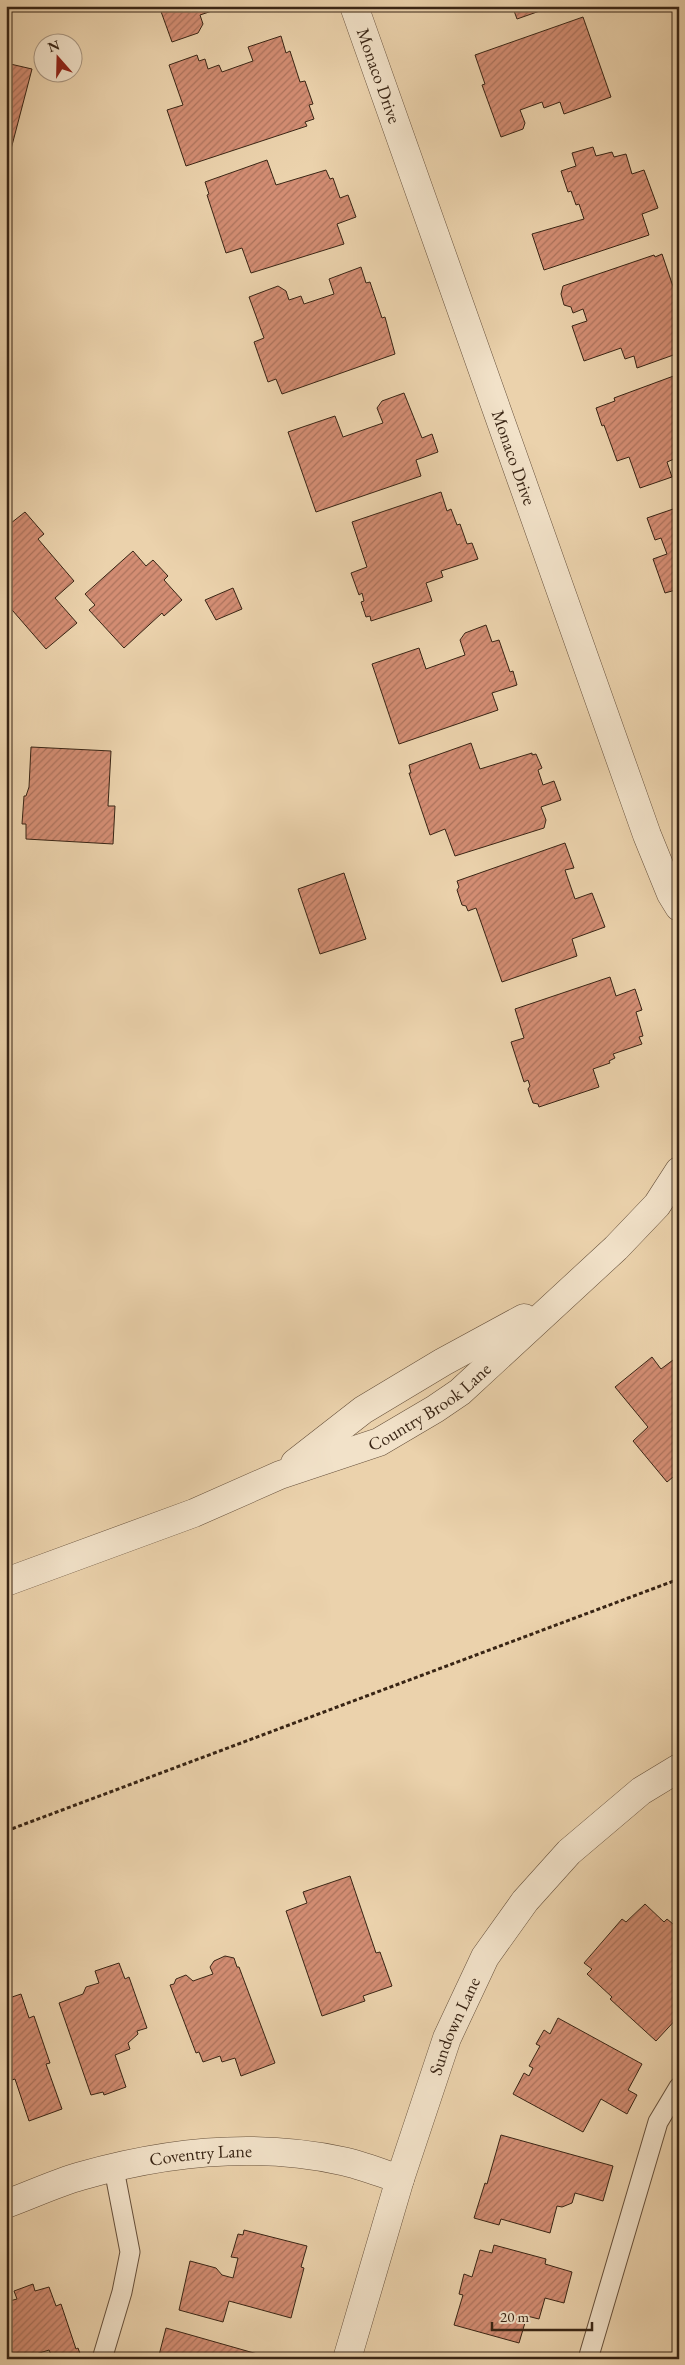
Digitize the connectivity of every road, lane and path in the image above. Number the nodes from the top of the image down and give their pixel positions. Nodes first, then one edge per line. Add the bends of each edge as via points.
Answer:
1 (354, 6) edge
2 (679, 907) edge
3 (679, 1171) edge
4 (556, 1301) junction
5 (280, 1475) junction
6 (679, 1579) edge
7 (6, 1582) edge
8 (679, 1768) edge
9 (6, 1831) edge
10 (679, 2087) edge
11 (114, 2169) junction
12 (400, 2179) junction
13 (6, 2204) edge
14 (102, 2359) edge
15 (347, 2359) edge
16 (588, 2359) edge

1 - 2 street, Monaco Drive via 647,835
3 - 4 street, Country Brook Lane via 657,1205 616,1248
4 - 5 street, Country Brook Lane via 363,1410
4 - 5 street, Country Brook Lane via 460,1392 436,1409 379,1442
5 - 7 street, Country Brook Lane via 194,1513
6 - 9 path
8 - 12 street, Sundown Lane via 642,1791 569,1852 525,1900 485,1957 447,2038
10 - 16 lane via 658,2122
11 - 12 street, Coventry Lane via 170,2156 230,2150 342,2161
11 - 13 street, Coventry Lane via 81,2176
11 - 14 lane via 130,2252
12 - 15 street, Sundown Lane

